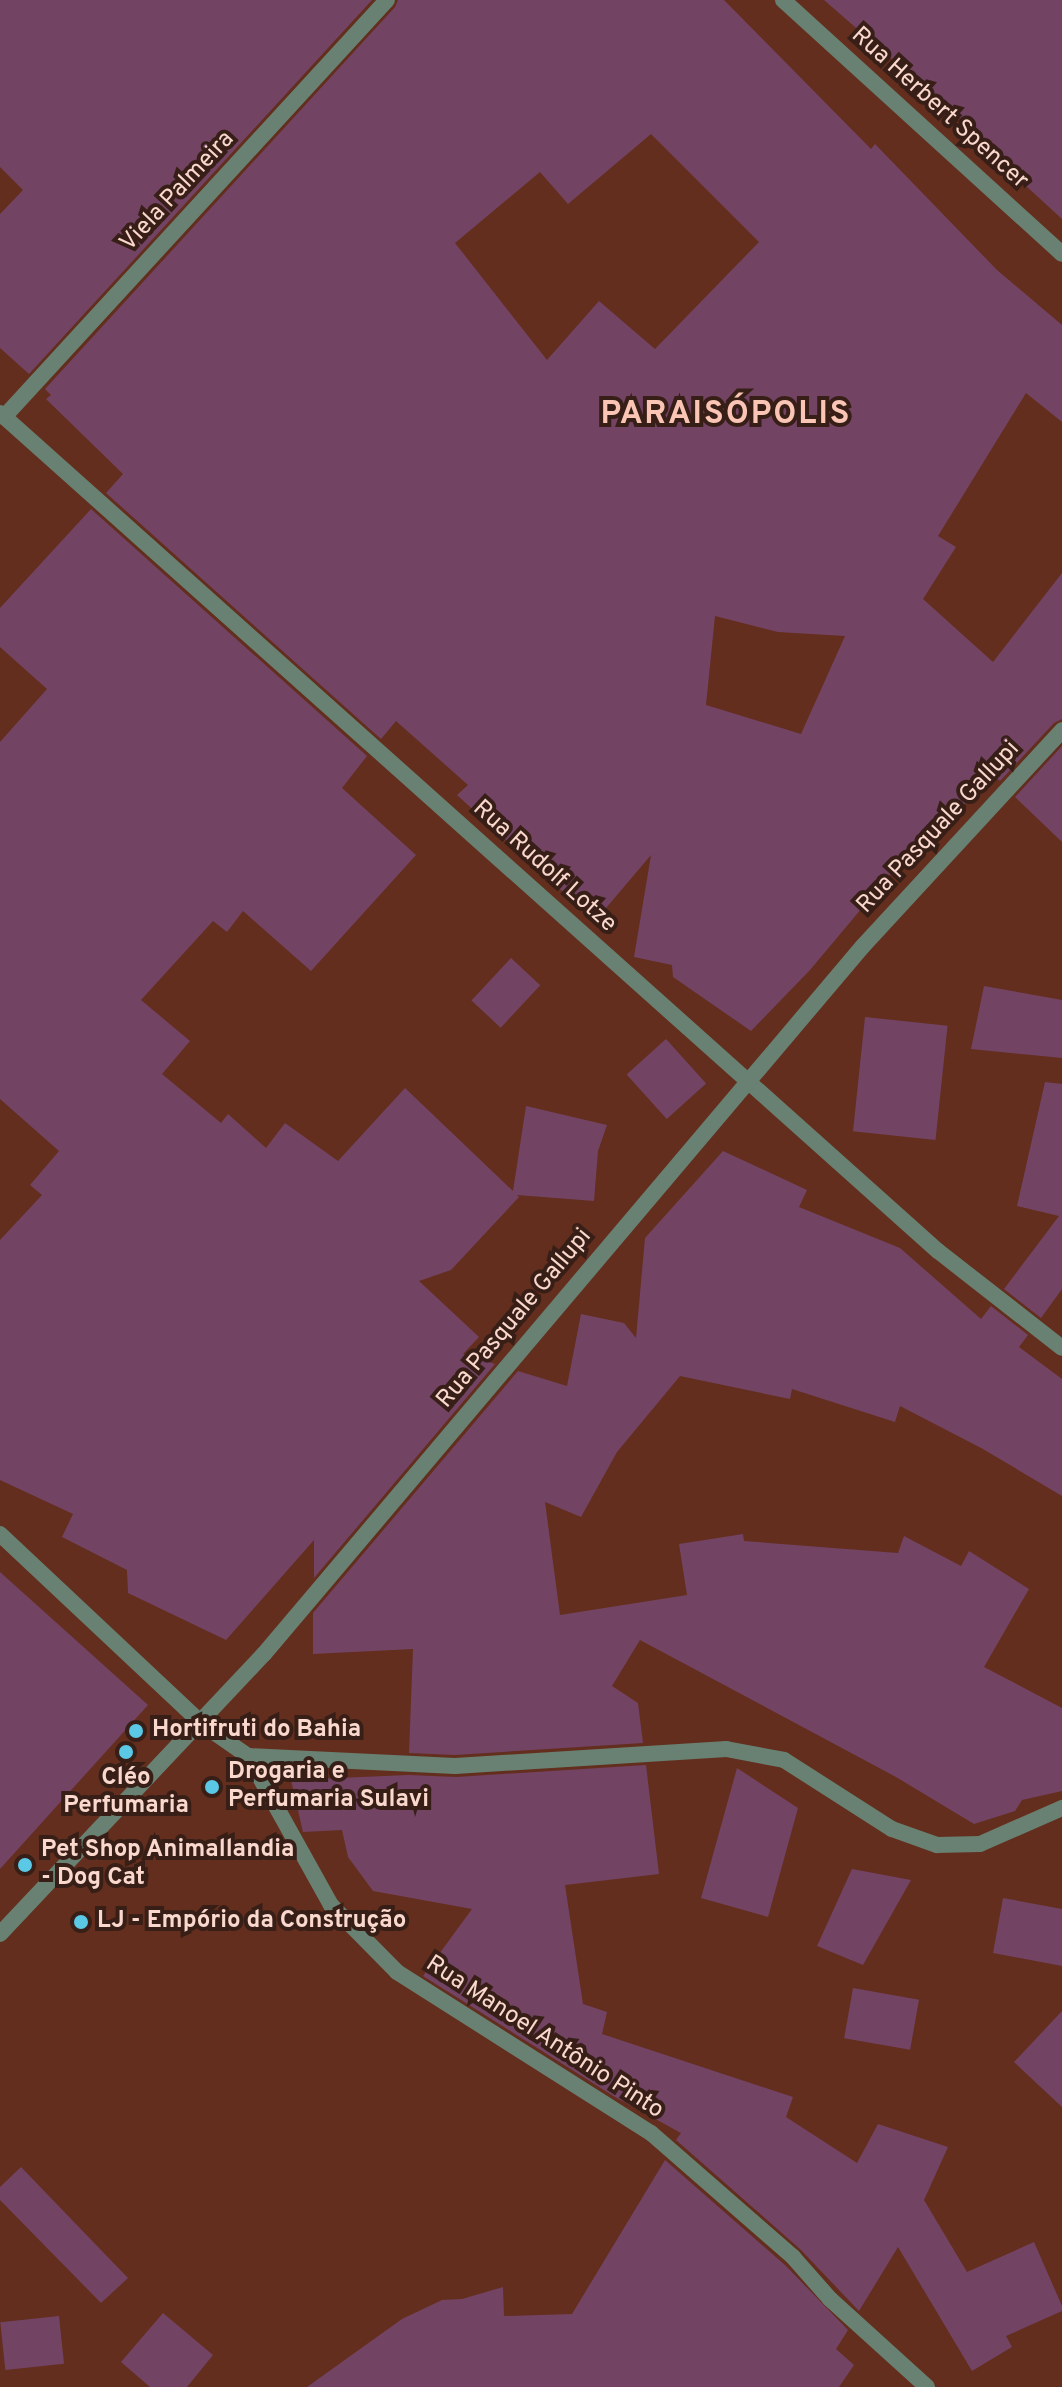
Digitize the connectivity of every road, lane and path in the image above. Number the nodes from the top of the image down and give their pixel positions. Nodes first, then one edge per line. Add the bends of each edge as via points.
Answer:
1 (387, 0) edge
2 (783, 0) edge
3 (1062, 254) edge
4 (2, 415) edge
5 (1062, 730) edge
6 (747, 1081) junction
7 (1062, 1348) edge
8 (0, 1534) edge
9 (202, 1724) junction
10 (248, 1756) junction
11 (1062, 1808) edge
12 (0, 1934) edge
13 (927, 2387) edge

1 - 4 street, Viela Palmeira
2 - 3 street, Rua Herbert Spencer
4 - 6 street, Rua Rudolf Lotze
5 - 6 street, Rua Pasquale Gallupi
6 - 7 street, Rua Rudolf Lotze via 938,1251
6 - 9 street, Rua Pasquale Gallupi
8 - 9 street, Rua Manoel Antônio Pinto
9 - 10 street, Rua Manoel Antônio Pinto
9 - 12 street, Rua Pasquale Gallupi
10 - 11 street via 455,1766 726,1749 784,1760 892,1829 937,1845 980,1844
10 - 13 street, Rua Manoel Antônio Pinto via 331,1905 397,1972 651,2133 793,2257 830,2299

